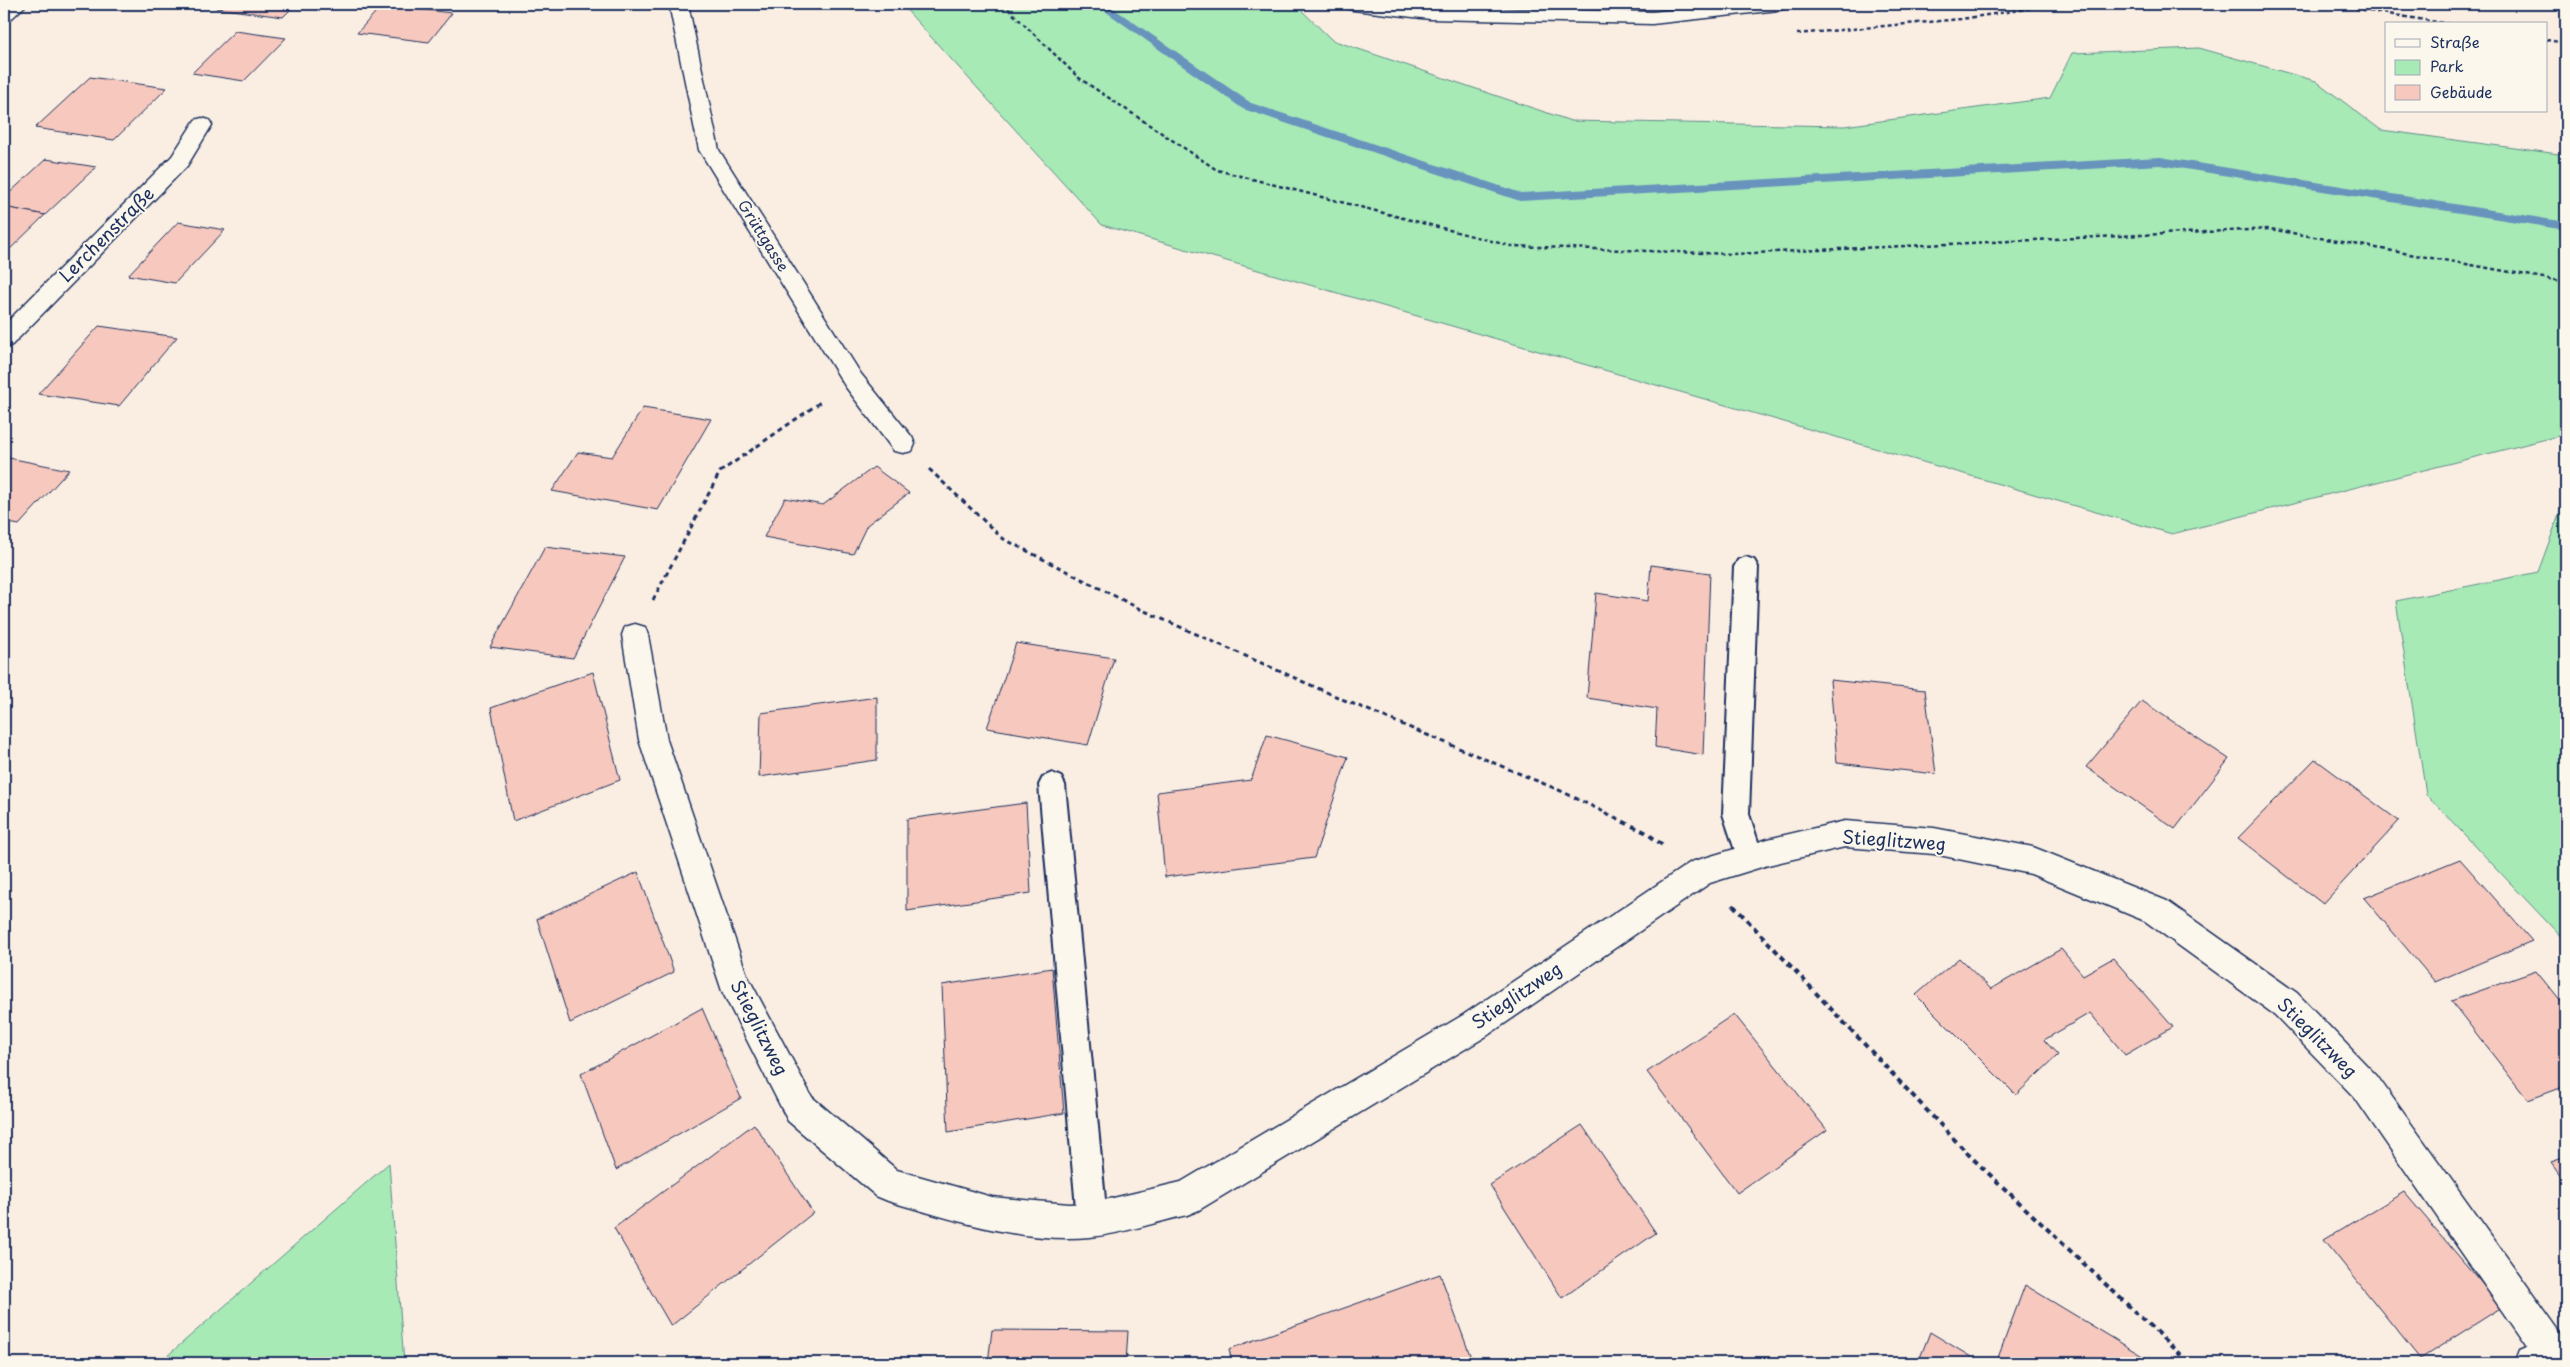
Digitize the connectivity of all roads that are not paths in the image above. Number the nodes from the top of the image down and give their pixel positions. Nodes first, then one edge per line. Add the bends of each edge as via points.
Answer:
1 (17, 4) edge
2 (678, 4) edge
3 (1353, 4) edge
4 (1779, 4) edge
5 (4, 15) edge
6 (202, 125) dead end
7 (4, 339) edge
8 (903, 444) road end
9 (1746, 567) dead end
10 (634, 634) road end
11 (1052, 785) dead end
12 (1750, 857) junction
13 (1092, 1220) junction
14 (2551, 1355) edge

1 - 5 street
2 - 8 street, Grüttgasse via 709,150 854,380
3 - 4 street via 1430,13 1652,18
6 - 7 street, Lerchenstraße via 180,161
9 - 12 lane via 1736,814
10 - 13 street, Stieglitzweg via 653,740 733,980 800,1109 888,1184 992,1214
11 - 13 lane
12 - 13 street, Stieglitzweg via 1702,872 1474,1026 1187,1198
12 - 14 street, Stieglitzweg via 1845,834 1934,841 2033,861 2156,912 2286,1004 2366,1087

